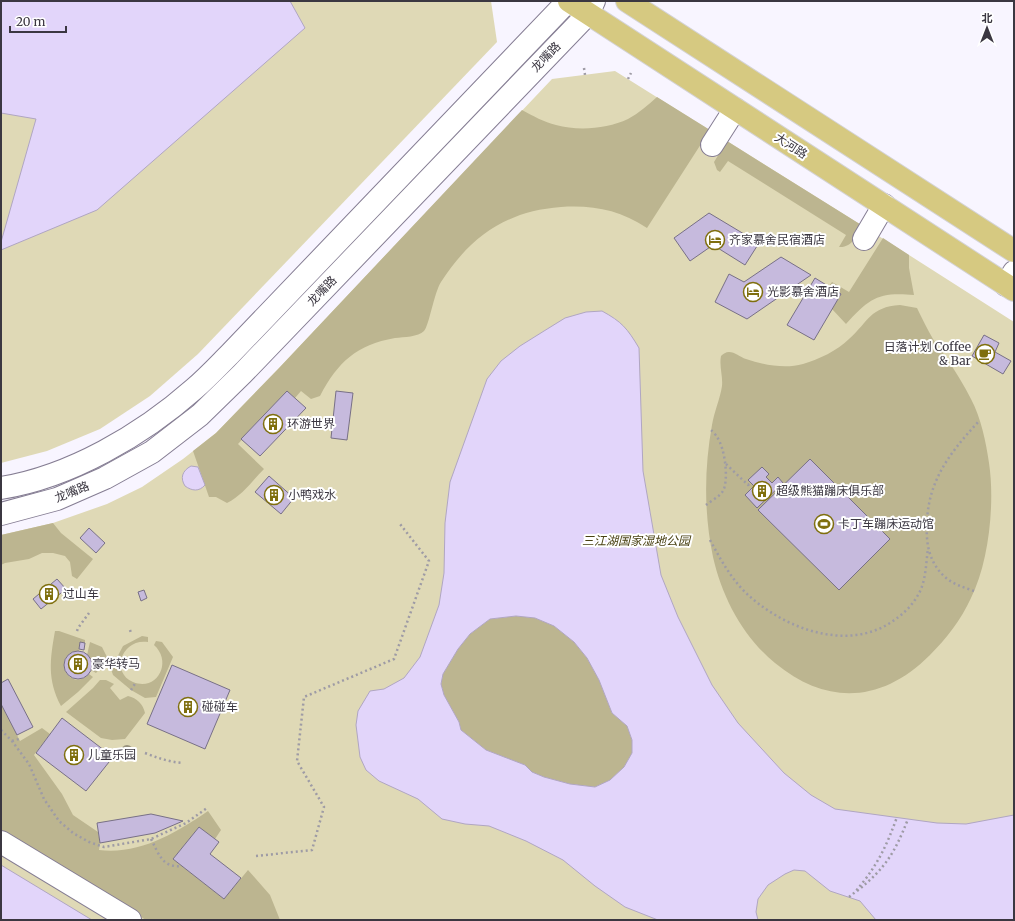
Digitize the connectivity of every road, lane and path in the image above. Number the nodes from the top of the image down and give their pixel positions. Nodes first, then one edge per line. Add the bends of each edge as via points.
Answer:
1 (568, 1) edge
2 (627, 1) edge
3 (591, 7) edge
4 (584, 68) dead end
5 (631, 73) dead end
6 (585, 75) dead end
7 (628, 79) dead end
8 (734, 109) junction
9 (712, 145) dead end
10 (884, 206) junction
11 (864, 239) dead end
12 (1014, 251) edge
13 (1011, 282) edge
14 (979, 421) dead end
15 (711, 430) dead end
16 (725, 464) junction
17 (751, 483) dead end
18 (1, 488) edge
19 (706, 505) dead end
20 (1, 514) edge
21 (400, 524) dead end
22 (710, 540) dead end
23 (928, 548) junction
24 (974, 591) dead end
25 (89, 613) dead end
26 (77, 631) dead end
27 (136, 682) dead end
28 (131, 690) dead end
29 (1, 730) edge
30 (19, 739) dead end
31 (12, 741) junction
32 (145, 753) dead end
33 (183, 763) dead end
34 (207, 808) dead end
35 (190, 816) dead end
36 (897, 817) dead end
37 (192, 819) junction
38 (908, 819) dead end
39 (150, 839) junction
40 (1, 842) edge
41 (256, 856) dead end
42 (182, 866) dead end
43 (854, 893) junction
44 (849, 897) dead end
45 (130, 920) edge

1 - 3 main road, 大河路
1 - 18 street, 龙嘴路 via 194,389 156,420 114,447 64,470
2 - 12 main road
3 - 8 main road, 大河路
3 - 20 street, 龙嘴路 via 200,415 152,452 105,478 57,498
4 - 6 path
5 - 7 path
8 - 9 street
8 - 10 main road, 大河路
10 - 11 street
10 - 13 main road, 大河路
14 - 23 path via 951,453 934,486 926,523
15 - 16 path via 718,438
16 - 17 path via 748,485
16 - 19 path via 726,481 723,491
21 - 41 path via 429,561 394,659 304,697 296,761 324,807 312,850
22 - 23 path via 730,576 766,609 814,632 836,636 872,631 902,614 919,594
23 - 24 path via 934,564 944,576 953,583
25 - 26 path
27 - 28 path
29 - 31 path
30 - 31 path
31 - 39 path via 29,764 44,799 59,821 73,833 89,842 104,846
32 - 33 path via 171,762
34 - 37 path
35 - 37 path
36 - 43 path via 883,853
37 - 39 path
38 - 43 path via 898,844 886,863 873,878
39 - 42 path via 162,860 173,867
40 - 45 street
43 - 44 path

